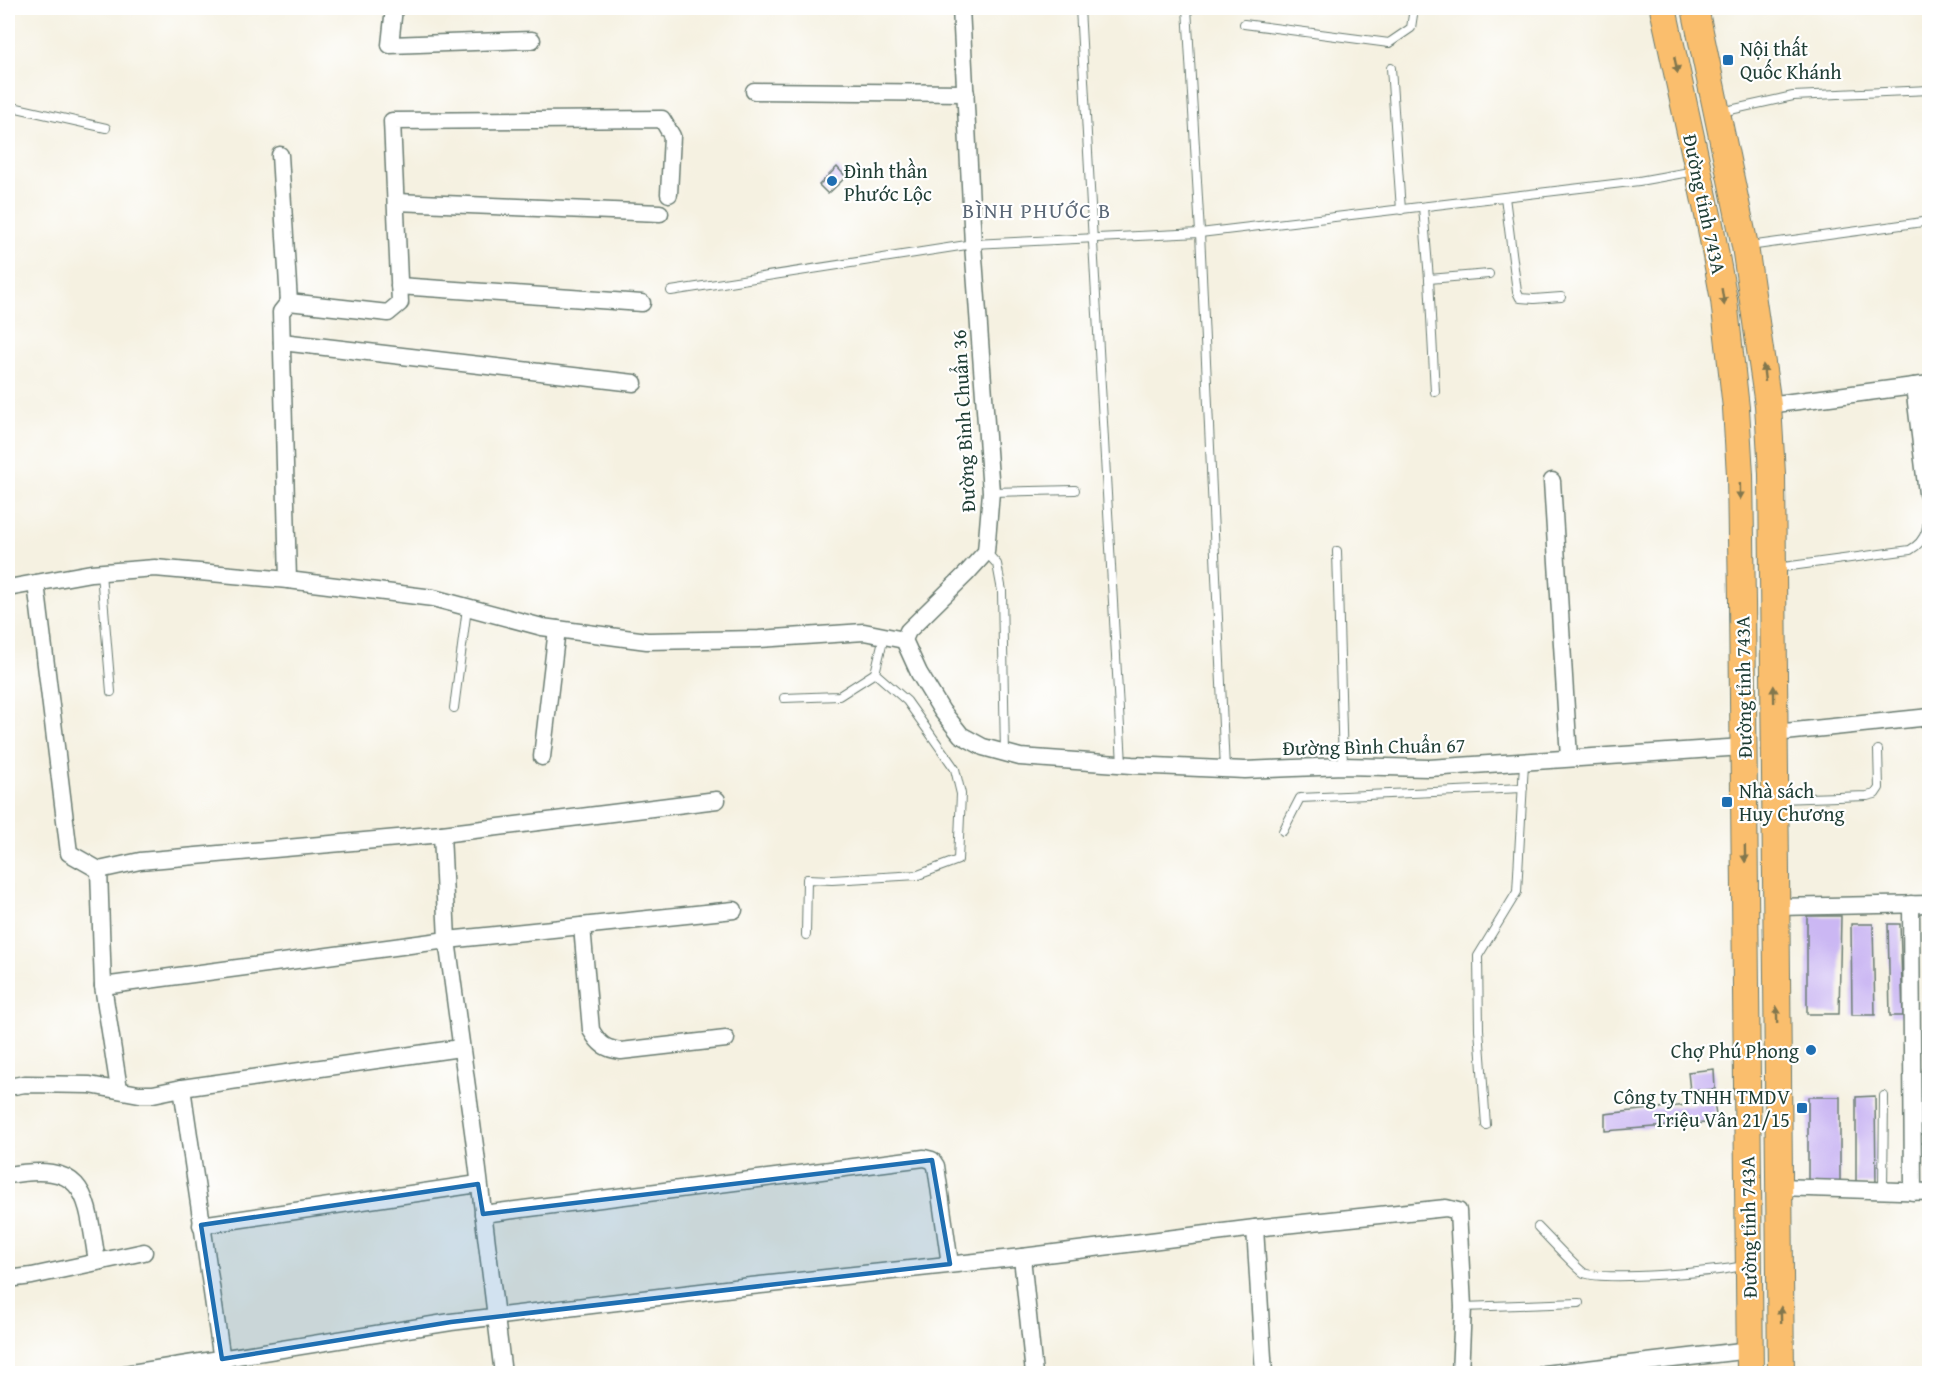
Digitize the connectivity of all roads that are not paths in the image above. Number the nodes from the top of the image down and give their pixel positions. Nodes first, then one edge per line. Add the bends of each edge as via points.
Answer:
1 (394, 8) edge
2 (961, 8) edge
3 (1080, 8) edge
4 (1187, 8) edge
5 (1414, 8) edge
6 (1663, 8) edge
7 (1695, 8) edge
8 (1244, 24) dead end
9 (532, 40) dead end
10 (1391, 68) dead end
11 (1929, 90) edge
12 (754, 91) dead end
13 (966, 93) junction
14 (8, 105) edge
15 (1717, 112) junction
16 (106, 128) dead end
17 (280, 155) dead end
18 (1698, 171) junction
19 (669, 194) dead end
20 (1505, 197) junction
21 (396, 202) junction
22 (1423, 207) junction
23 (1401, 210) junction
24 (660, 213) dead end
25 (1929, 221) edge
26 (1200, 233) junction
27 (1092, 238) junction
28 (973, 244) junction
29 (1745, 246) junction
30 (1489, 274) dead end
31 (1430, 279) junction
32 (399, 286) junction
33 (671, 291) dead end
34 (1562, 297) dead end
35 (289, 302) junction
36 (642, 303) dead end
37 (282, 342) junction
38 (634, 383) dead end
39 (1922, 385) edge
40 (1435, 392) dead end
41 (1768, 405) junction
42 (1552, 481) dead end
43 (1075, 490) dead end
44 (990, 492) junction
45 (1929, 501) edge
46 (1337, 551) dead end
47 (986, 552) junction
48 (1773, 568) junction
49 (101, 573) junction
50 (288, 580) junction
51 (36, 583) junction
52 (8, 588) edge
53 (467, 608) junction
54 (557, 629) junction
55 (885, 636) junction
56 (904, 640) junction
57 (875, 673) junction
58 (111, 692) dead end
59 (784, 698) dead end
60 (454, 708) dead end
61 (1929, 717) edge
62 (1774, 733) junction
63 (1743, 747) junction
64 (1878, 750) dead end
65 (1005, 754) junction
66 (542, 758) dead end
67 (1569, 758) junction
68 (1524, 762) junction
69 (1122, 764) junction
70 (1343, 766) junction
71 (1226, 769) junction
72 (1523, 788) junction
73 (1775, 799) junction
74 (717, 800) dead end
75 (1283, 831) dead end
76 (442, 834) junction
77 (99, 870) junction
78 (1911, 904) junction
79 (1929, 904) edge
80 (1776, 907) junction
81 (734, 910) dead end
82 (582, 926) junction
83 (806, 935) dead end
84 (447, 940) junction
85 (103, 986) junction
86 (726, 1039) dead end
87 (460, 1047) junction
88 (11, 1082) edge
89 (182, 1088) junction
90 (119, 1089) junction
91 (1884, 1096) dead end
92 (1486, 1125) dead end
93 (8, 1175) edge
94 (478, 1184) junction
95 (1779, 1187) junction
96 (1882, 1191) junction
97 (1921, 1192) edge
98 (483, 1214) junction
99 (201, 1226) junction
100 (1538, 1227) dead end
101 (1255, 1228) junction
102 (144, 1252) dead end
103 (1022, 1257) junction
104 (97, 1261) junction
105 (950, 1264) junction
106 (1749, 1264) junction
107 (8, 1279) edge
108 (1579, 1303) dead end
109 (1463, 1307) junction
110 (495, 1317) junction
111 (1750, 1362) edge
112 (223, 1366) edge
113 (125, 1374) edge
114 (503, 1374) edge
115 (1034, 1374) edge
116 (1264, 1374) edge
117 (1460, 1374) edge
118 (1544, 1374) edge
119 (1781, 1374) edge

1 - 9 street via 390,45
2 - 13 street, Đường Bình Chuẩn 36
3 - 27 lane
4 - 26 lane
5 - 8 lane via 1411,28 1389,43
6 -> 18 main road, Đường tỉnh 743A
7 - 15 main road, Đường tỉnh 743A
10 - 23 lane
11 - 15 lane via 1793,96
12 - 13 street
13 - 28 street, Đường Bình Chuẩn 36
14 - 16 lane
15 - 29 main road, Đường tỉnh 743A
17 - 35 street
18 - 20 lane
18 -> 63 main road, Đường tỉnh 743A via 1724,300 1736,408
19 - 21 street via 672,136 662,119 392,121
20 - 22 lane
20 - 34 lane via 1520,298
21 - 24 street
21 - 32 street
22 - 23 lane
22 - 31 lane
23 - 26 lane
25 - 29 lane
26 - 27 lane
26 - 71 lane
27 - 28 lane
27 - 69 lane
28 - 33 lane
28 - 44 street, Đường Bình Chuẩn 36
41 -> 29 main road, Đường tỉnh 743A
30 - 31 lane
31 - 40 lane
32 - 35 street via 400,303 388,313
32 - 36 street
35 - 37 street via 281,312
37 - 38 street
37 - 50 street
39 - 41 street
39 - 45 street
41 - 48 main road, Đường tỉnh 743A
42 - 67 street
43 - 44 lane
44 - 47 street, Đường Bình Chuẩn 36
45 - 48 lane via 1925,536 1920,545 1910,550
46 - 70 lane
47 - 56 street via 908,631
47 - 65 lane via 997,564 1002,591
62 -> 48 main road, Đường tỉnh 743A
49 - 50 street via 154,568
49 - 51 street
49 - 58 lane
50 - 53 street via 433,598
51 - 52 street
51 - 77 street via 69,853
53 - 54 street
53 - 60 lane
54 - 55 street via 647,641 864,632
54 - 66 street
55 - 56 street
55 - 57 lane
56 - 65 street via 919,673 961,735
57 - 59 lane via 839,696
57 - 83 lane via 907,701 956,769 961,794 958,860 918,875 807,879
61 - 62 street
62 - 73 main road, Đường tỉnh 743A
63 - 67 street, Đường Bình Chuẩn 67
63 -> 106 main road, Đường tỉnh 743A
64 - 73 lane via 1880,788 1875,794
65 - 69 street, Đường Bình Chuẩn 67
67 - 68 street, Đường Bình Chuẩn 67
68 - 70 street, Đường Bình Chuẩn 67 via 1429,768
68 - 72 lane
69 - 71 street, Đường Bình Chuẩn 67
70 - 71 street, Đường Bình Chuẩn 67
72 - 75 lane via 1300,798
72 - 92 lane via 1517,892 1478,956
73 - 80 main road, Đường tỉnh 743A
74 - 76 street
76 - 77 street via 164,859
76 - 84 street
77 - 85 street
78 - 79 street
78 - 80 street
78 - 97 street
95 -> 80 main road, Đường tỉnh 743A
81 - 82 street
82 - 84 street
82 - 86 street via 591,1030 599,1043 621,1051
84 - 85 street
84 - 87 street
85 - 90 street
87 - 89 street
87 - 94 street
88 - 90 street
89 - 90 street via 153,1094
89 - 99 street
91 - 96 lane
93 - 104 street via 50,1172 76,1184 87,1201
94 - 98 street
94 - 99 street
95 - 96 street
119 -> 95 main road, Đường tỉnh 743A
96 - 97 street
98 - 105 street via 924,1158 936,1166
98 - 110 street
99 - 112 street
100 - 106 lane via 1584,1272 1608,1277 1717,1270
101 - 103 street
101 - 109 street via 1446,1208 1458,1211
101 - 116 street
102 - 104 street
103 - 105 street
103 - 115 street
104 - 107 street
105 - 110 street
106 - 111 main road, Đường tỉnh 743A
108 - 109 lane
109 - 117 street
110 - 112 street
110 - 114 street
111 - 118 street
112 - 113 street

